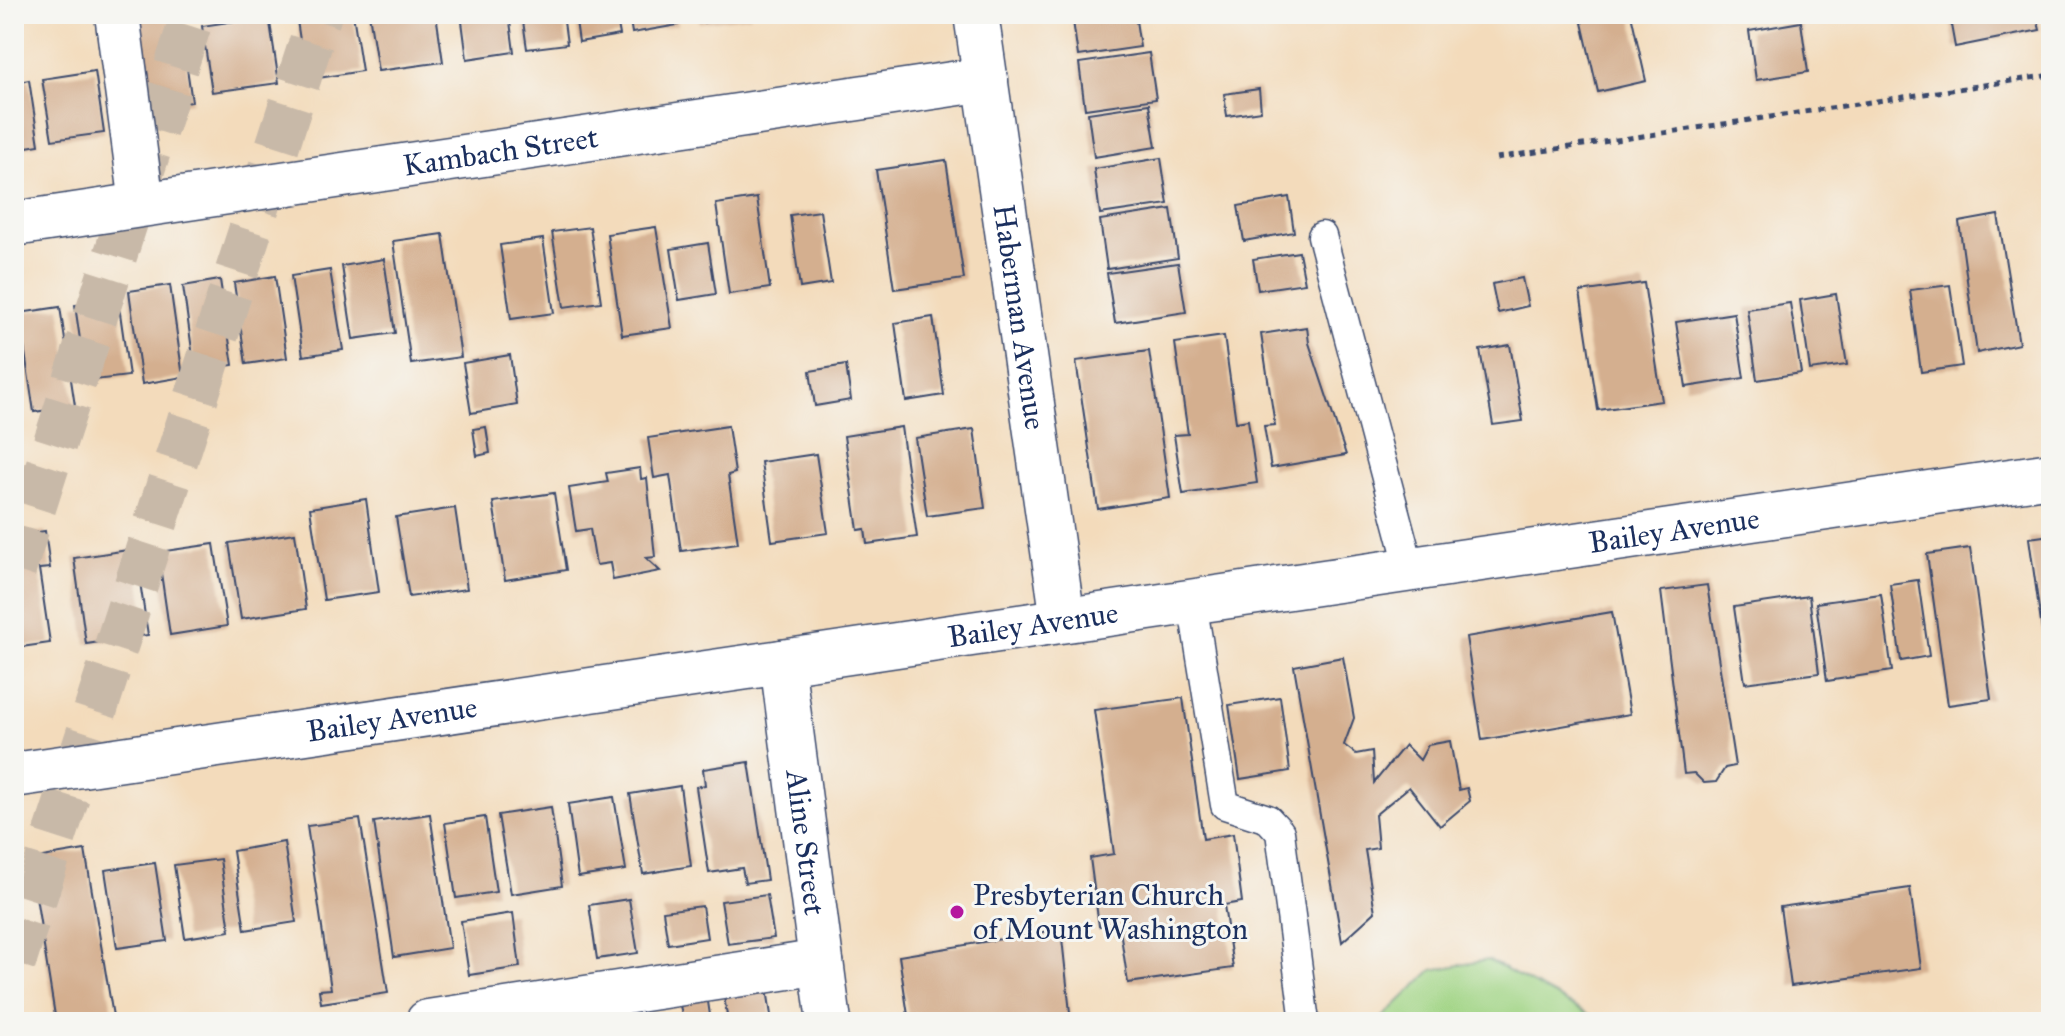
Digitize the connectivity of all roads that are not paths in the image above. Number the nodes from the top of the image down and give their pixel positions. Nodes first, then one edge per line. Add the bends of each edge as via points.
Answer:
1 (117, 14) edge
2 (976, 14) edge
3 (986, 79) junction
4 (142, 204) junction
5 (14, 224) edge
6 (1322, 236) dead end
7 (2051, 475) edge
8 (1410, 569) junction
9 (1192, 602) junction
10 (1063, 620) junction
11 (782, 662) junction
12 (14, 775) edge
13 (821, 962) junction
14 (428, 1022) edge
15 (829, 1022) edge
16 (1305, 1022) edge

1 - 4 street
2 - 3 street, Haberman Avenue
3 - 4 street, Kambach Street
3 - 10 street, Haberman Avenue
4 - 5 street, Kambach Street
6 - 8 lane
7 - 8 street, Bailey Avenue
8 - 9 street, Bailey Avenue
9 - 10 street, Bailey Avenue
9 - 16 lane via 1225,805 1268,819 1280,832
10 - 11 street, Bailey Avenue
11 - 12 street, Bailey Avenue
11 - 13 street, Aline Street
13 - 14 street
13 - 15 street, Aline Street

